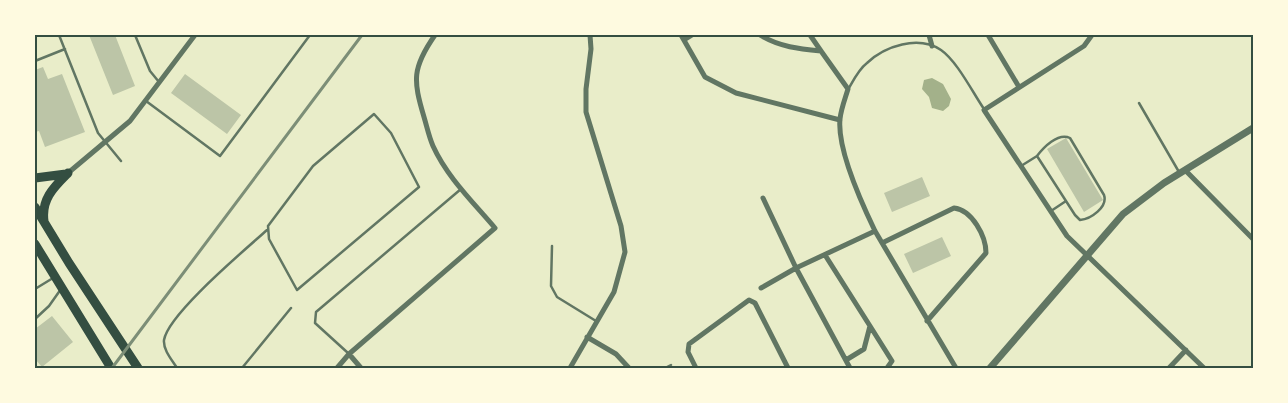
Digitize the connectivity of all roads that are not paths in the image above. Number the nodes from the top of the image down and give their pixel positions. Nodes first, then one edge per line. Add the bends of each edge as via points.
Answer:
1 (59, 35) edge
2 (135, 35) edge
3 (195, 35) edge
4 (310, 35) edge
5 (435, 35) edge
6 (590, 35) edge
7 (692, 35) edge
8 (760, 35) edge
9 (810, 35) edge
10 (929, 35) edge
11 (988, 35) edge
12 (1092, 35) edge
13 (682, 38) edge
14 (932, 46) junction
15 (64, 49) junction
16 (821, 51) junction
17 (35, 61) edge
18 (160, 83) junction
19 (1019, 87) junction
20 (848, 89) junction
21 (146, 101) junction
22 (1139, 104) dead end
23 (984, 110) junction
24 (840, 120) junction
25 (1253, 128) edge
26 (105, 144) junction
27 (1037, 156) junction
28 (122, 161) dead end
29 (1021, 166) junction
30 (1183, 172) junction
31 (68, 173) junction
32 (35, 178) edge
33 (462, 189) junction
34 (763, 198) dead end
35 (1066, 201) junction
36 (35, 207) edge
37 (1051, 211) junction
38 (46, 226) junction
39 (267, 230) junction
40 (875, 231) junction
41 (1253, 238) edge
42 (882, 243) junction
43 (35, 244) edge
44 (552, 246) dead end
45 (825, 255) junction
46 (1086, 255) junction
47 (796, 268) junction
48 (55, 277) junction
49 (36, 287) edge
50 (62, 288) junction
51 (761, 288) dead end
52 (291, 308) dead end
53 (35, 319) edge
54 (597, 322) junction
55 (927, 322) junction
56 (870, 326) junction
57 (587, 337) junction
58 (1186, 350) junction
59 (349, 354) junction
60 (846, 360) junction
61 (671, 365) dead end
62 (341, 367) edge
63 (992, 367) edge
64 (111, 368) edge
65 (138, 368) edge
66 (177, 368) edge
67 (242, 368) edge
68 (360, 368) edge
69 (570, 368) edge
70 (629, 368) edge
71 (665, 368) edge
72 (696, 368) edge
73 (788, 368) edge
74 (850, 368) edge
75 (887, 368) edge
76 (956, 368) edge
77 (1169, 368) edge
78 (1204, 368) edge

1 - 15 lane
2 - 18 lane via 150,71
3 - 18 street
4 - 21 lane via 220,156
5 - 33 street via 416,71 415,86 432,144 440,161
6 - 54 street via 586,112 622,226 625,252 614,292
7 - 13 street
8 - 16 street via 770,42
9 - 16 street
10 - 14 street
11 - 19 street
12 - 19 street via 1084,46
13 - 24 street via 705,77 736,93
14 - 20 lane via 919,43 900,45 879,53 865,64
14 - 23 lane via 942,51
15 - 17 lane
15 - 26 lane
16 - 20 street
18 - 21 street
19 - 23 street
20 - 24 street
21 - 26 street
22 - 30 lane
23 - 29 street
24 - 40 street via 841,139 850,168
25 - 30 street
26 - 28 lane
26 - 31 street
27 - 29 lane
27 - 35 lane
27 - 35 lane via 1044,147 1061,137 1070,138 1106,200 1086,220 1080,220
29 - 37 street
30 - 41 street
30 - 46 street via 1123,214
31 - 32 highway
31 - 38 highway via 45,201 43,216
33 - 59 street via 495,228
33 - 59 lane via 316,312 315,323
34 - 47 street
35 - 37 lane
36 - 38 highway
37 - 46 street
38 - 65 highway
39 - 39 lane via 297,290 419,186 391,132 374,114 313,166 272,218
39 - 66 lane via 202,289 166,335 165,347
40 - 42 street
40 - 45 street
42 - 55 street
42 - 55 street via 954,208 960,208 972,217 986,246 986,253
43 - 48 highway
44 - 54 lane via 551,286 557,297
45 - 47 street
45 - 56 street
46 - 58 street
46 - 63 street
47 - 51 street
47 - 60 street
48 - 49 lane
48 - 50 highway
50 - 53 lane via 50,306
50 - 64 highway
52 - 67 lane
54 - 57 street
55 - 76 street
56 - 60 street via 864,348
56 - 75 street via 892,362
57 - 69 street
57 - 70 street via 616,354
58 - 77 street
58 - 78 street
59 - 62 street
59 - 68 street
60 - 74 street
61 - 71 lane
72 - 73 street via 688,352 690,344 749,300 755,304

